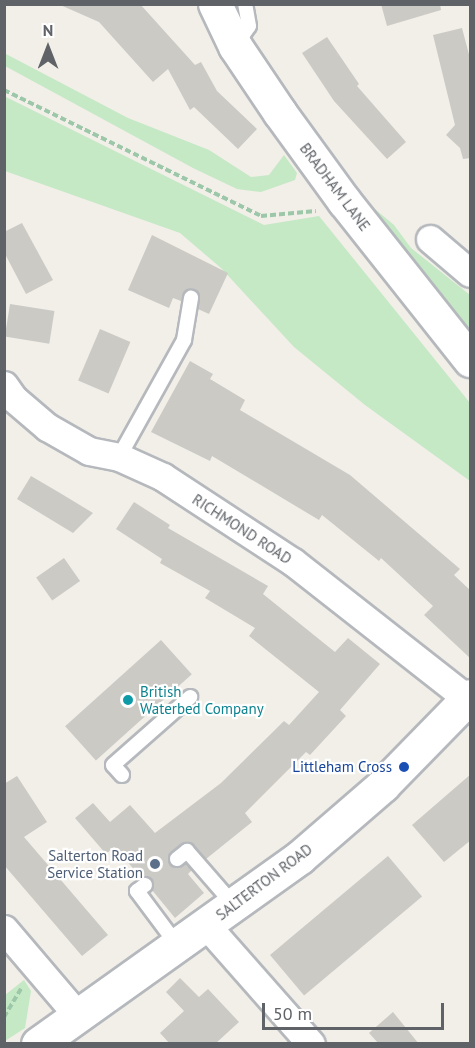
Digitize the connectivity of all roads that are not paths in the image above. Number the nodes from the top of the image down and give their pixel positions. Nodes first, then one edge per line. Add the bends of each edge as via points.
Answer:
1 (215, 4) edge
2 (245, 4) edge
3 (235, 46) junction
4 (430, 239) dead end
5 (471, 273) edge
6 (191, 298) dead end
7 (471, 360) edge
8 (4, 385) edge
9 (119, 457) junction
10 (190, 697) dead end
11 (470, 698) edge
12 (122, 775) dead end
13 (177, 859) dead end
14 (145, 885) dead end
15 (234, 905) junction
16 (207, 926) junction
17 (4, 929) edge
18 (178, 946) junction
19 (78, 1016) junction
20 (38, 1044) edge
21 (311, 1044) edge

1 - 3 main road, BRADHAM LANE
2 - 3 lane via 249,26
3 - 7 main road, BRADHAM LANE via 344,201
4 - 5 street
6 - 9 lane via 184,340
8 - 9 street, RICHMOND ROAD via 13,398 47,427 89,451
9 - 11 street, RICHMOND ROAD via 163,477 293,562
10 - 12 lane via 113,765
11 - 15 main road, SALTERTON ROAD via 383,785 300,857
13 - 15 lane via 187,851
14 - 18 lane via 137,891
15 - 16 main road, SALTERTON ROAD
16 - 18 main road, SALTERTON ROAD
16 - 21 street
17 - 19 street
18 - 19 main road, SALTERTON ROAD
19 - 20 main road, SALTERTON ROAD

